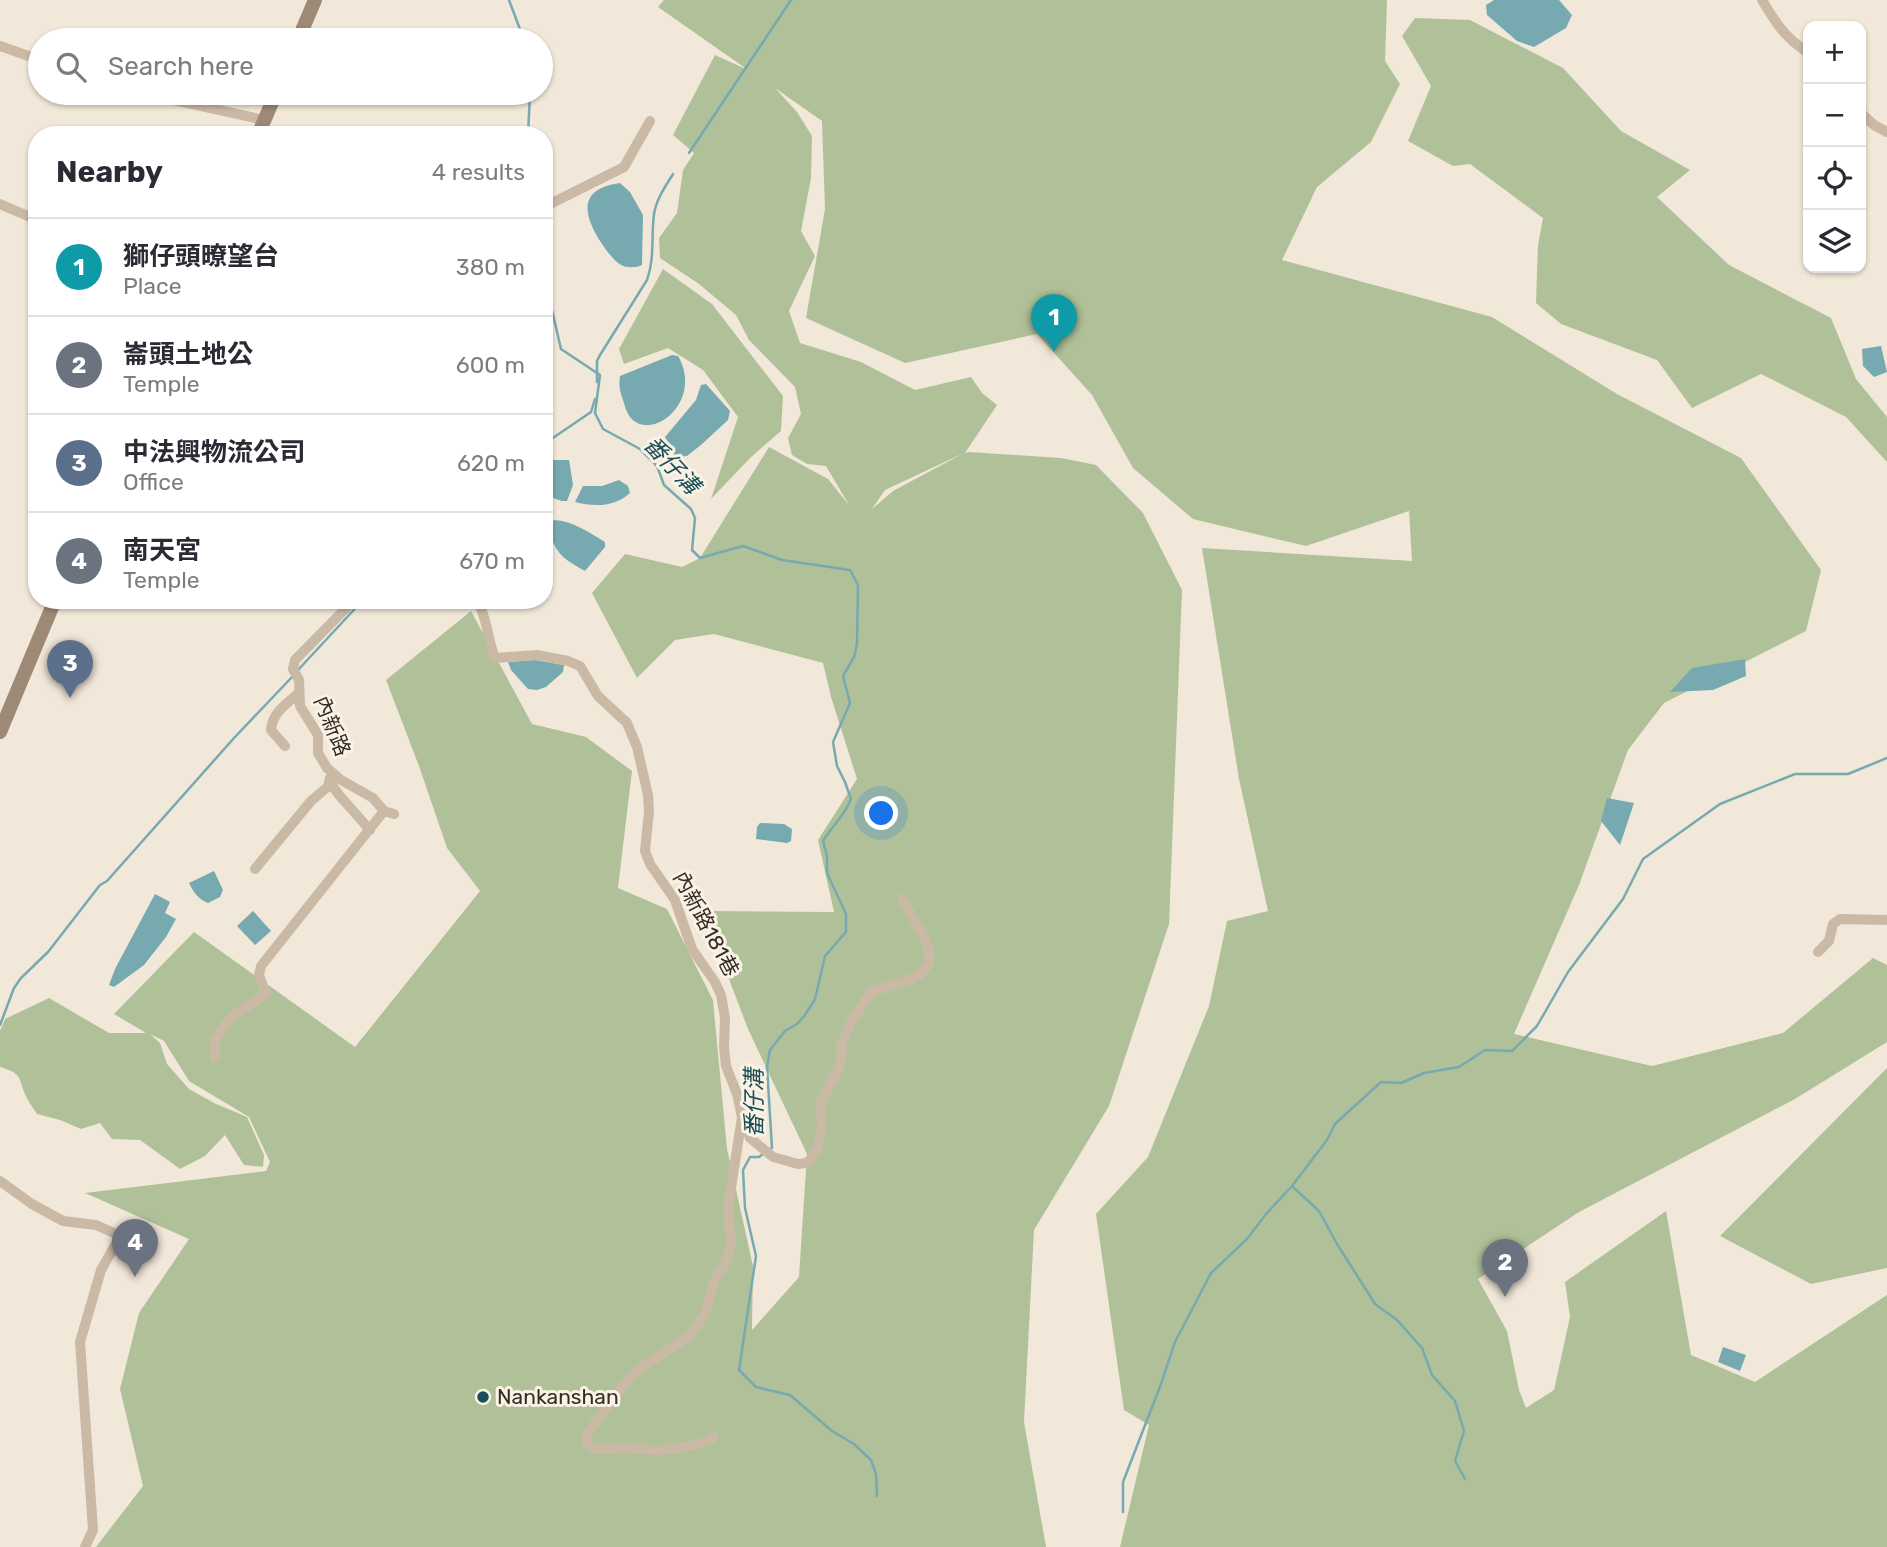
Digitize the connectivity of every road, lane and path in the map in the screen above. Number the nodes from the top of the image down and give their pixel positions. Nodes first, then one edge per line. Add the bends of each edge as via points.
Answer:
1 (315, 0) edge
2 (1762, 0) edge
3 (303, 28) edge
4 (0, 46) edge
5 (1803, 49) edge
6 (28, 56) edge
7 (196, 105) edge
8 (271, 105) edge
9 (1866, 118) edge
10 (264, 120) junction
11 (650, 121) dead end
12 (262, 126) edge
13 (1887, 132) edge
14 (553, 202) edge
15 (0, 204) edge
16 (28, 216) edge
17 (51, 609) edge
18 (345, 609) edge
19 (483, 609) edge
20 (299, 693) junction
21 (0, 732) edge
22 (285, 746) dead end
23 (330, 771) junction
24 (331, 784) junction
25 (370, 830) junction
26 (255, 869) dead end
27 (902, 899) dead end
28 (1887, 920) edge
29 (1818, 952) dead end
30 (215, 1058) dead end
31 (742, 1117) junction
32 (0, 1181) edge
33 (713, 1437) dead end
34 (85, 1547) edge

1 - 3 street
2 - 5 street via 1787,38
4 - 6 street
7 - 10 street
8 - 10 street
9 - 13 street
10 - 12 street
11 - 14 street via 624,167
15 - 16 street
17 - 21 street
18 - 20 street, 內新路 via 295,660
19 - 31 street, 內新路181巷 via 495,658 537,655 580,666 598,695 627,723 648,795 645,850 675,900 692,948 721,995 726,1066
20 - 22 street via 272,720 271,730
20 - 23 street, 內新路 via 300,706 318,735 318,754
23 - 24 street
23 - 25 street, 內新路 via 389,812
24 - 25 street
24 - 26 street via 311,801
25 - 30 street via 261,966 259,975 266,994 232,1016 215,1039
27 - 31 street via 923,934 929,962 912,978 871,992 852,1021 841,1045 839,1068 821,1102 822,1127 810,1160 798,1164 773,1157 750,1138
28 - 29 street via 1840,919
31 - 33 street, 內新路181巷 via 727,1207 731,1244 704,1315 691,1335 624,1384 586,1436 586,1443 592,1449 660,1450
32 - 34 street via 63,1221 96,1226 116,1234 118,1240 101,1270 80,1342 93,1530

